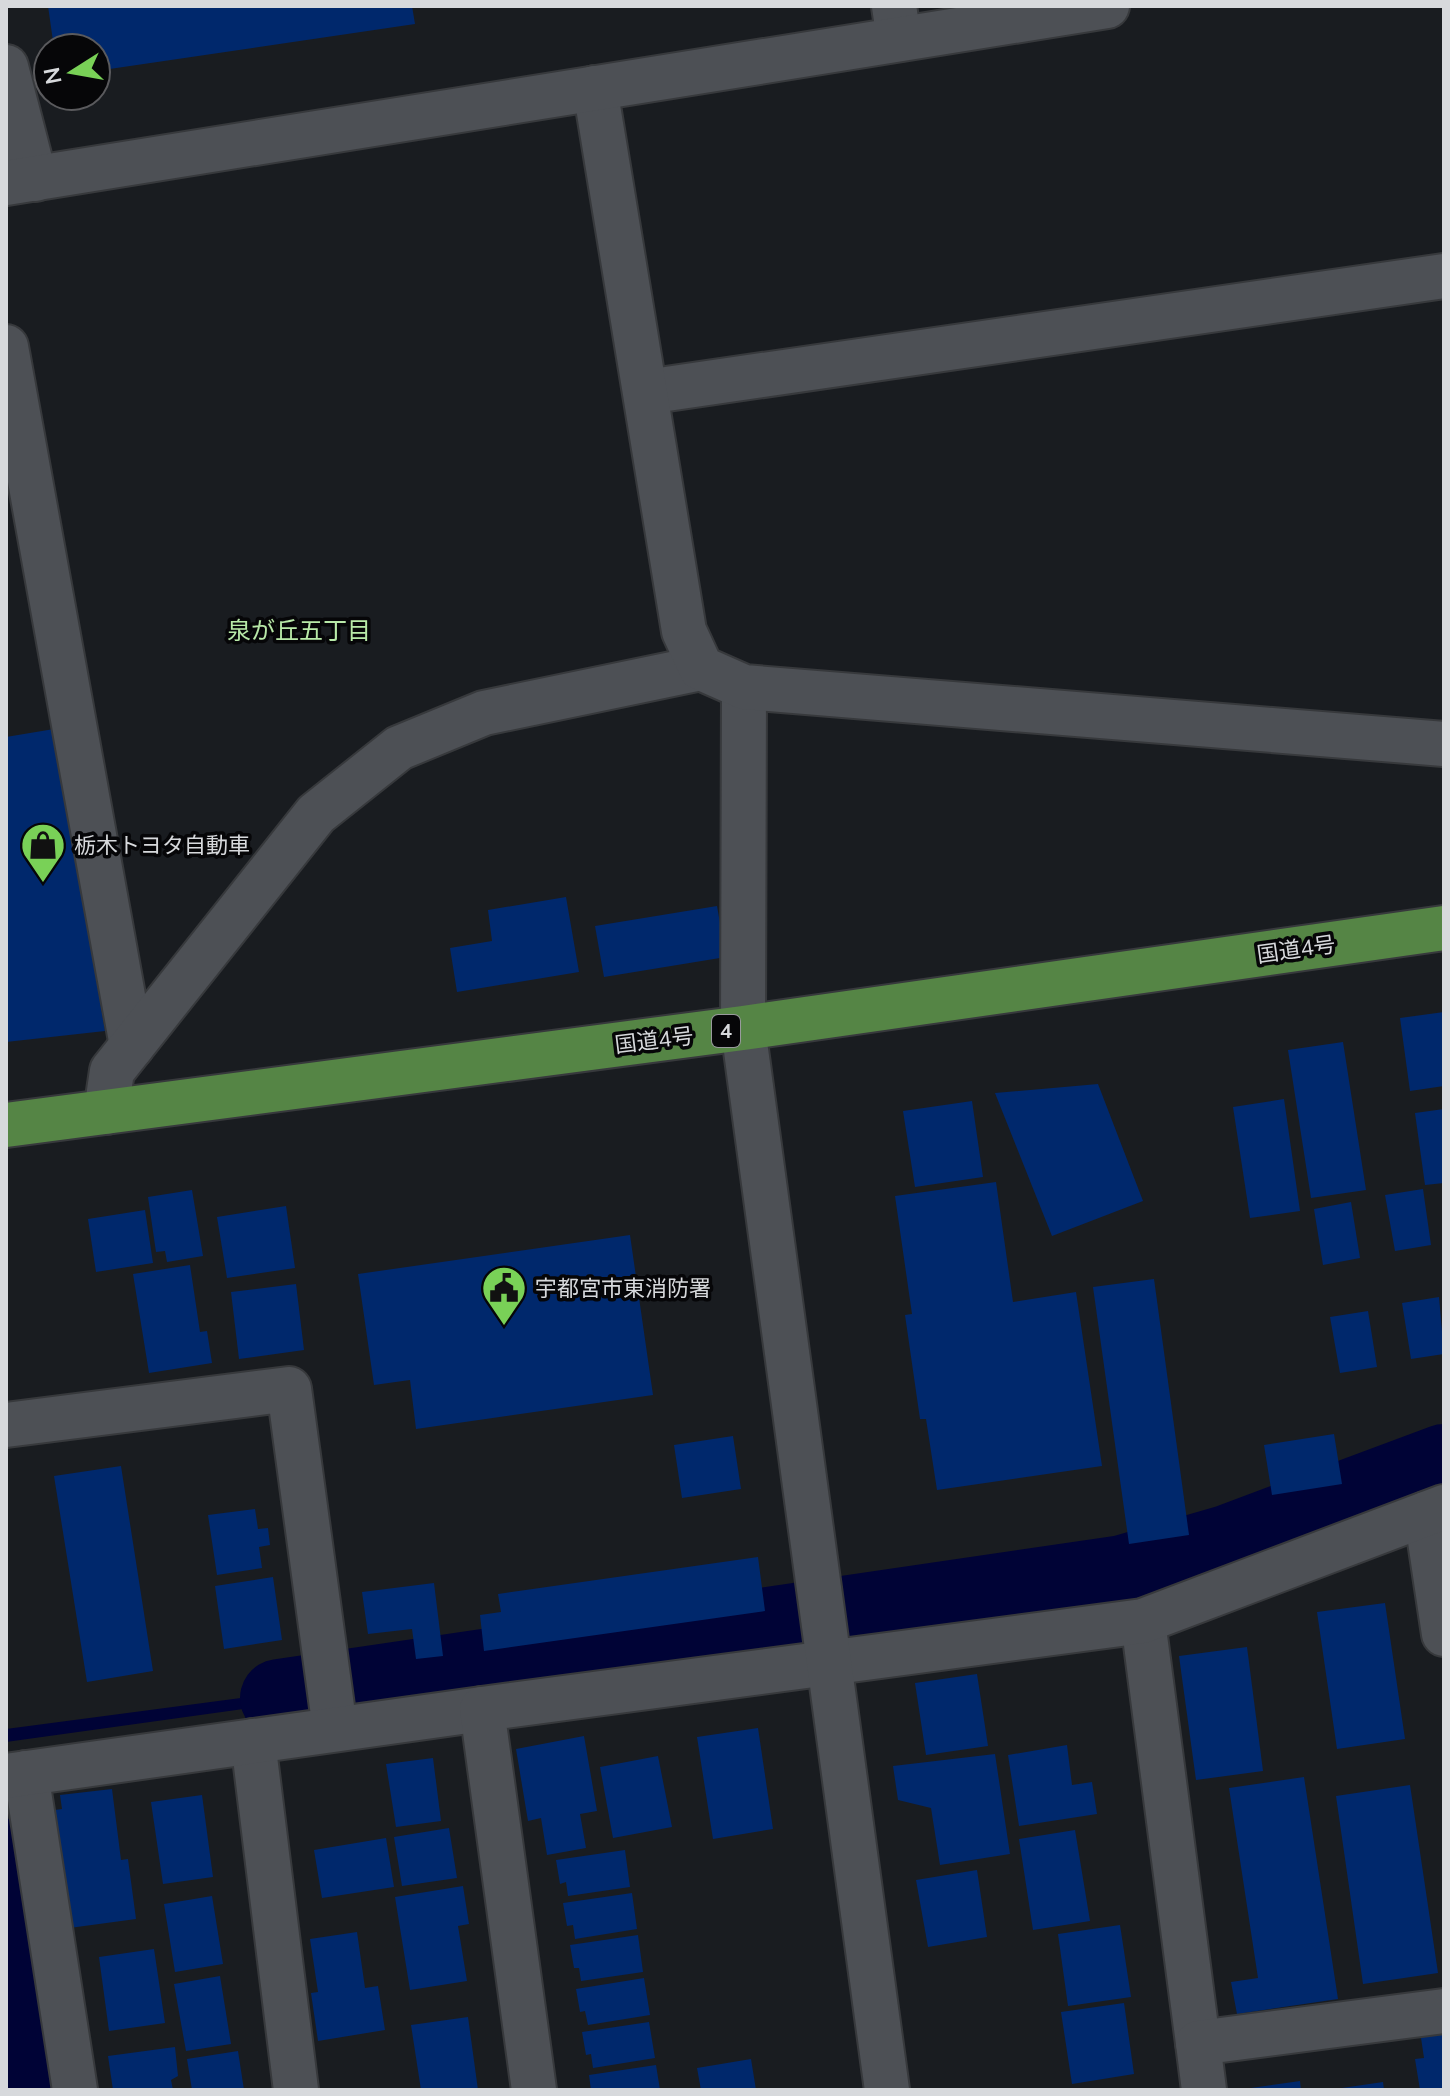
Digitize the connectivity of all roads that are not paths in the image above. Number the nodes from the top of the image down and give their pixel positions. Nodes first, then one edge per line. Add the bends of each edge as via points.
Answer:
1 (1107, 6) edge
2 (897, 23) edge
3 (6, 67) edge
4 (595, 88) junction
5 (20, 181) edge
6 (1444, 276) edge
7 (6, 347) edge
8 (646, 392) junction
9 (701, 668) junction
10 (744, 687) junction
11 (1444, 744) edge
12 (1444, 928) edge
13 (743, 1028) junction
14 (132, 1046) junction
15 (106, 1112) junction
16 (6, 1125) edge
17 (6, 1425) edge
18 (1435, 1510) edge
19 (1143, 1621) junction
20 (1444, 1634) edge
21 (829, 1662) junction
22 (482, 1709) junction
23 (335, 1729) junction
24 (253, 1741) junction
25 (16, 1774) edge
26 (1444, 2011) edge
27 (1198, 2043) junction
28 (75, 2090) edge
29 (296, 2090) edge
30 (534, 2090) edge
31 (887, 2090) edge
32 (1204, 2090) edge

1 - 2 street
2 - 4 street
3 - 5 street
4 - 5 street
4 - 8 street
6 - 8 street
7 - 14 street
8 - 9 street via 684,631
9 - 10 street
9 - 14 street via 484,713 399,748 316,814
10 - 11 street
10 - 13 street
12 - 13 highway, 国道4号 / 4
13 - 15 highway, 国道4号 / 4
13 - 21 street
14 - 15 street via 112,1071
15 - 16 highway, 国道4号 / 4
17 - 23 street via 289,1389
18 - 19 street
18 - 20 street
19 - 21 street
19 - 27 street
21 - 22 street
21 - 31 street
22 - 23 street
22 - 30 street
23 - 24 street
24 - 25 street
24 - 29 street
25 - 28 street
26 - 27 street
27 - 32 street

